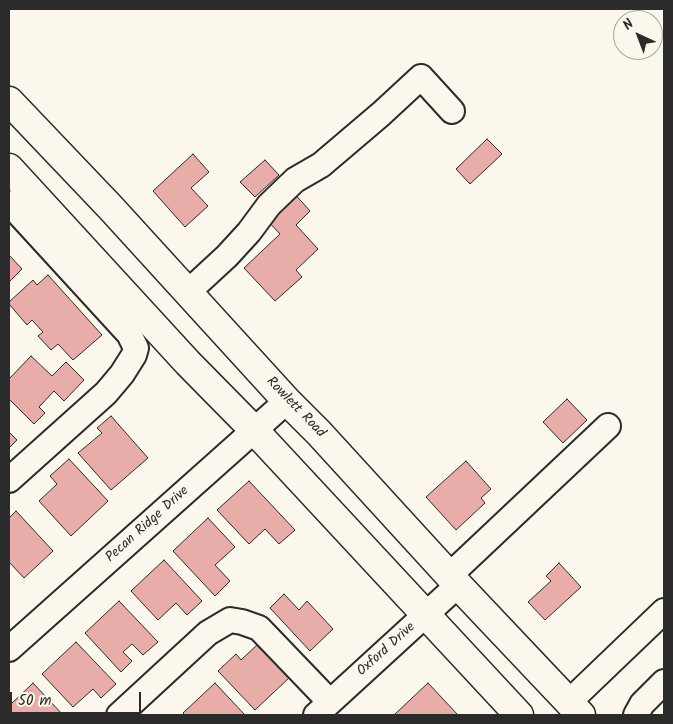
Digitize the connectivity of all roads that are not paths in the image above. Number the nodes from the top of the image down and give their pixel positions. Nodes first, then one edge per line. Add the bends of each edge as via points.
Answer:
1 (9, 101) edge
2 (452, 111) dead end
3 (9, 168) edge
4 (9, 203) edge
5 (188, 292) junction
6 (287, 401) junction
7 (608, 426) dead end
8 (254, 430) junction
9 (9, 480) edge
10 (454, 580) junction
11 (664, 611) edge
12 (426, 615) junction
13 (9, 649) edge
14 (664, 682) edge
15 (323, 709) edge
16 (575, 709) edge
17 (120, 715) edge
18 (519, 715) edge
19 (636, 715) edge

1 - 5 main road, Rowlett Road
2 - 5 street via 421,77 321,165 295,180 269,205 227,256
3 - 8 main road
4 - 9 street via 129,334 136,348 134,356 106,393
5 - 6 main road, Rowlett Road
6 - 8 street, Pecan Ridge Drive
6 - 10 main road, Rowlett Road
7 - 10 street, Oxford Drive
8 - 12 main road
8 - 13 street, Pecan Ridge Drive
10 - 12 street, Oxford Drive
10 - 16 main road, Rowlett Road
11 - 16 street
12 - 15 street, Oxford Drive
12 - 18 main road
14 - 19 street via 642,704
15 - 17 street via 259,628 230,620 208,633

